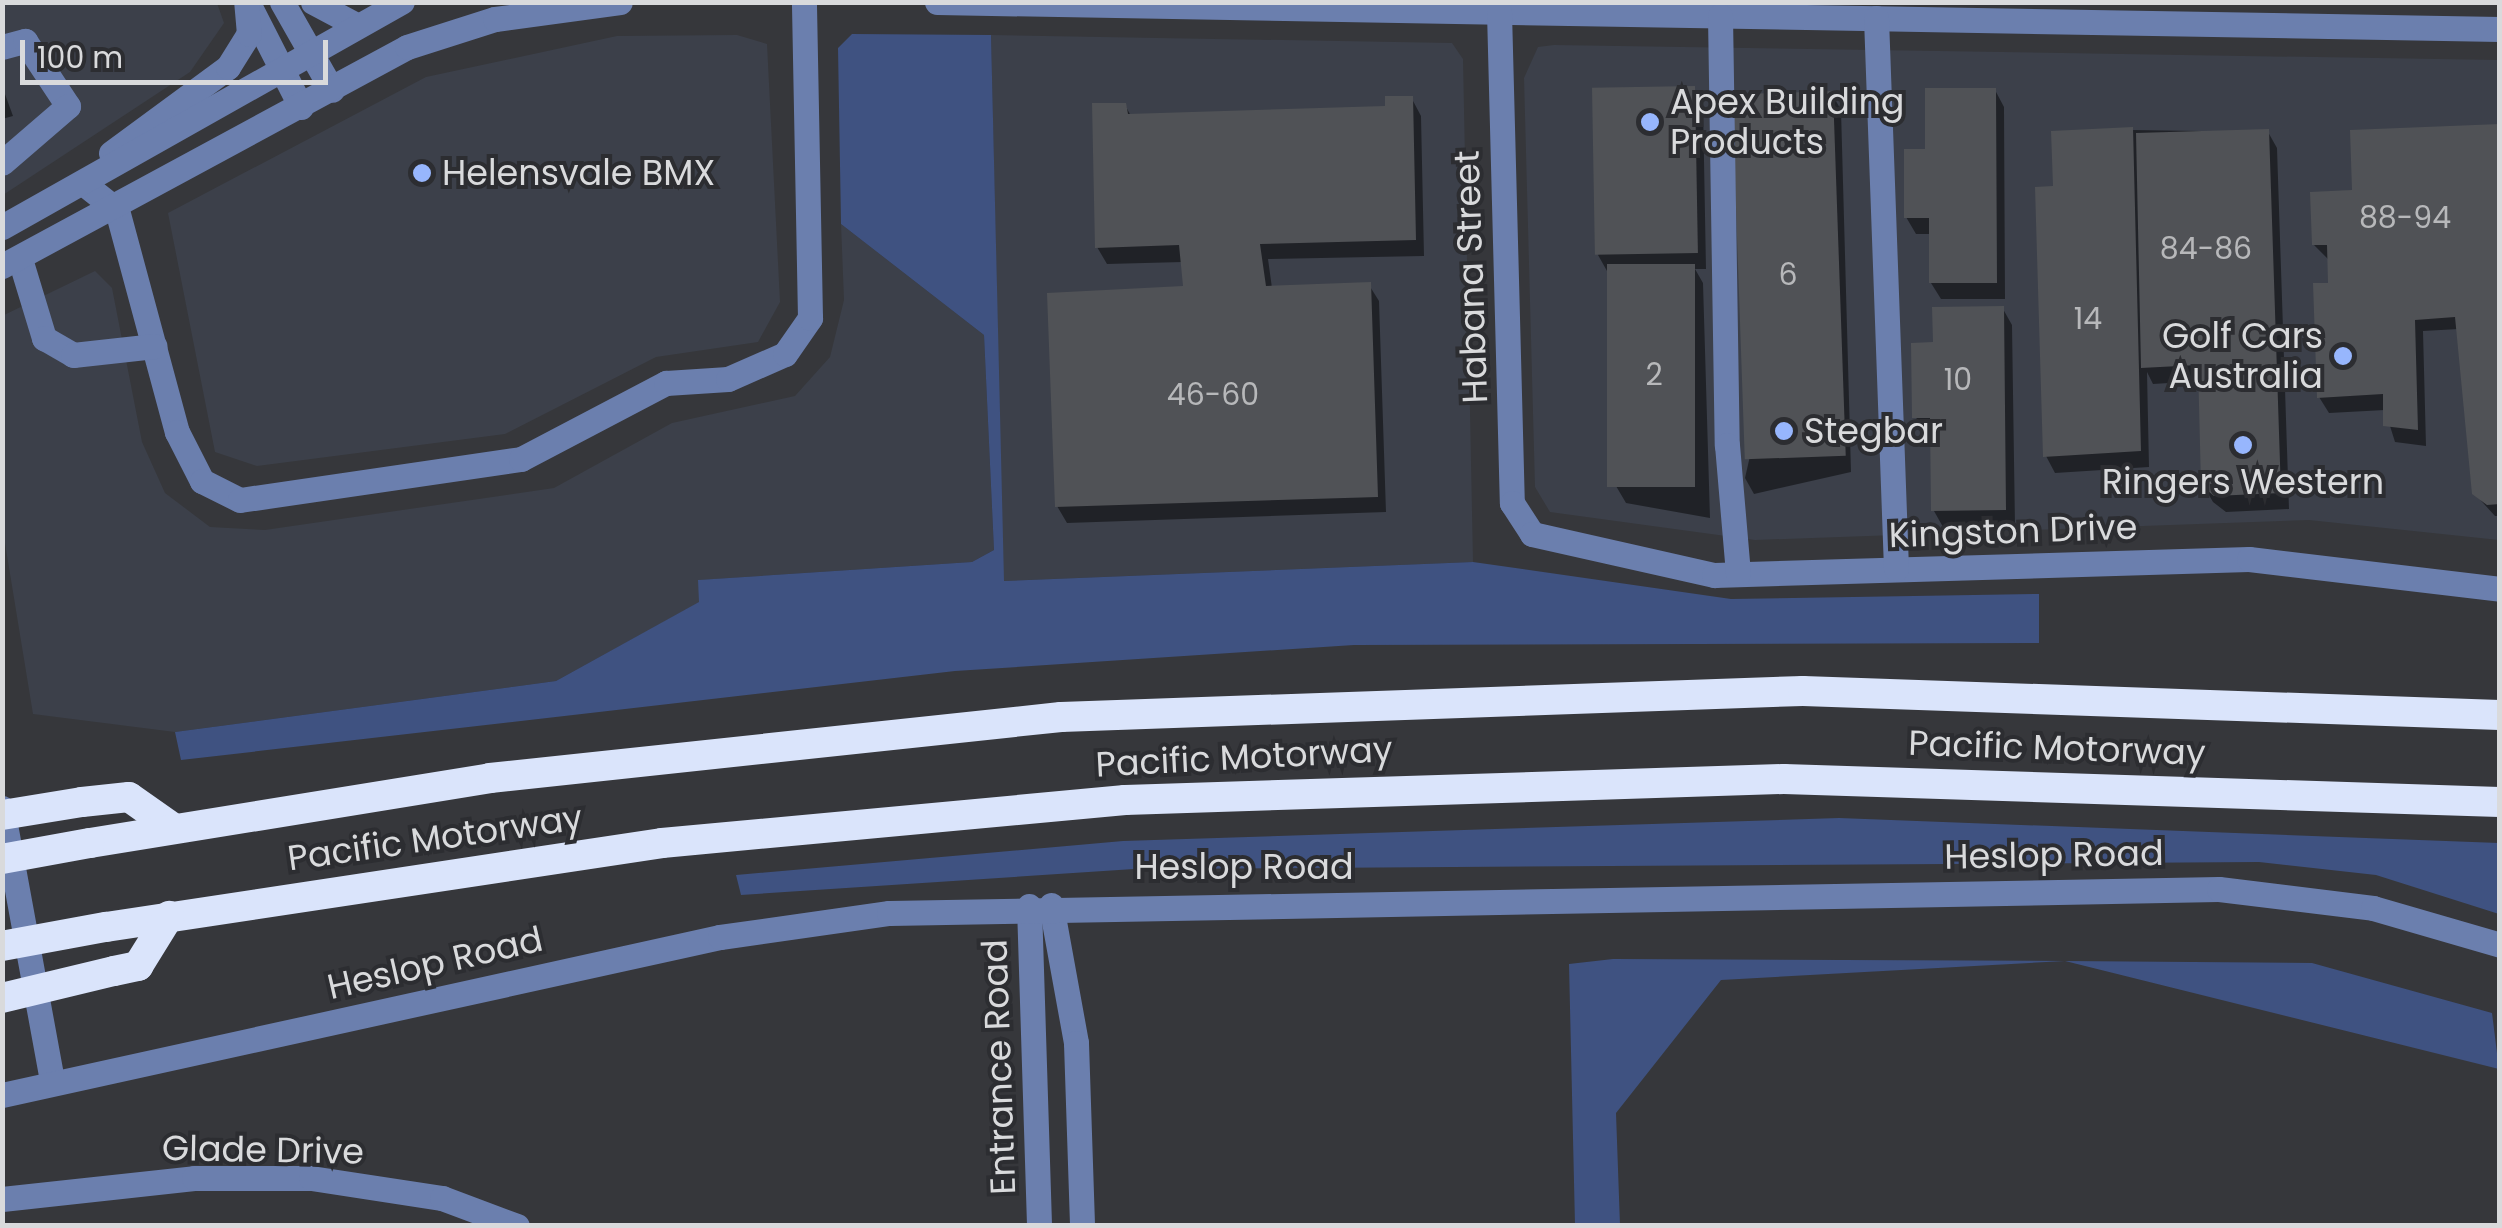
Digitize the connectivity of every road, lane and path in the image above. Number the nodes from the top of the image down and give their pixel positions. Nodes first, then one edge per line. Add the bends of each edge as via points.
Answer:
1 (247, 2) edge
2 (282, 2) edge
3 (313, 2) edge
4 (402, 2) edge
5 (620, 2) edge
6 (804, 2) edge
7 (937, 2) edge
8 (1024, 3) edge
9 (1385, 6) edge
10 (1921, 11) edge
11 (1500, 12) junction
12 (2230, 12) edge
13 (1720, 16) junction
14 (1876, 18) junction
15 (356, 25) junction
16 (2500, 29) edge
17 (2, 47) edge
18 (310, 48) junction
19 (281, 66) junction
20 (332, 90) junction
21 (301, 107) junction
22 (2, 163) edge
23 (94, 177) junction
24 (117, 210) junction
25 (2, 227) edge
26 (11, 262) edge
27 (155, 346) junction
28 (1532, 534) joint
29 (1896, 570) junction
30 (1738, 574) junction
31 (2500, 589) edge
32 (2500, 715) edge
33 (2500, 802) edge
34 (2, 812) edge
35 (173, 828) junction
36 (2, 859) edge
37 (1040, 906) junction
38 (169, 916) junction
39 (2, 946) edge
40 (2500, 946) edge
41 (2, 998) edge
42 (52, 1081) junction
43 (2, 1095) edge
44 (2, 1199) edge
45 (517, 1226) edge
46 (1039, 1226) edge
47 (1082, 1226) edge

1 - 19 street
1 - 23 street via 249,34 228,66 120,142
2 - 18 street
3 - 15 street
4 - 15 street
5 - 20 street via 495,19 407,48
6 - 27 street via 810,318 785,354 728,379 666,383 521,458 240,500 202,481 177,432
7 - 8 street
8 - 9 street
9 - 11 street
10 - 12 street
10 - 14 street
11 - 13 street
11 - 28 street, Habana Street via 1512,502
12 - 16 street
13 - 14 street
13 - 30 street via 1726,425
14 - 29 street
15 - 18 street
17 - 22 street via 25,42 68,106
18 - 19 street
18 - 20 street
19 - 21 street
19 - 23 street
20 - 21 street
21 - 24 street
23 - 24 street
23 - 25 street
24 - 26 street
24 - 27 street
26 - 27 street via 44,338 72,356
28 - 30 street, Kingston Drive
29 - 30 street, Kingston Drive
29 - 31 street, Kingston Drive via 2249,559
32 - 35 highway, Pacific Motorway via 1803,691 1433,698 816,740
33 - 38 highway, Pacific Motorway via 1887,779 1462,782 822,825
34 - 35 highway, bridge via 129,797
34 - 42 street
35 - 36 highway, Pacific Motorway, bridge
37 - 40 street, Heslop Road via 2219,889 2373,908
37 - 42 street, Heslop Road via 889,912 720,937
37 - 46 street, Entrance Road
37 - 47 street, Entrance Road via 1076,1043
38 - 39 highway, Pacific Motorway, bridge
38 - 41 highway, bridge via 138,966
42 - 43 street, Heslop Road
44 - 45 street, Glade Drive via 194,1178 311,1178 442,1198

